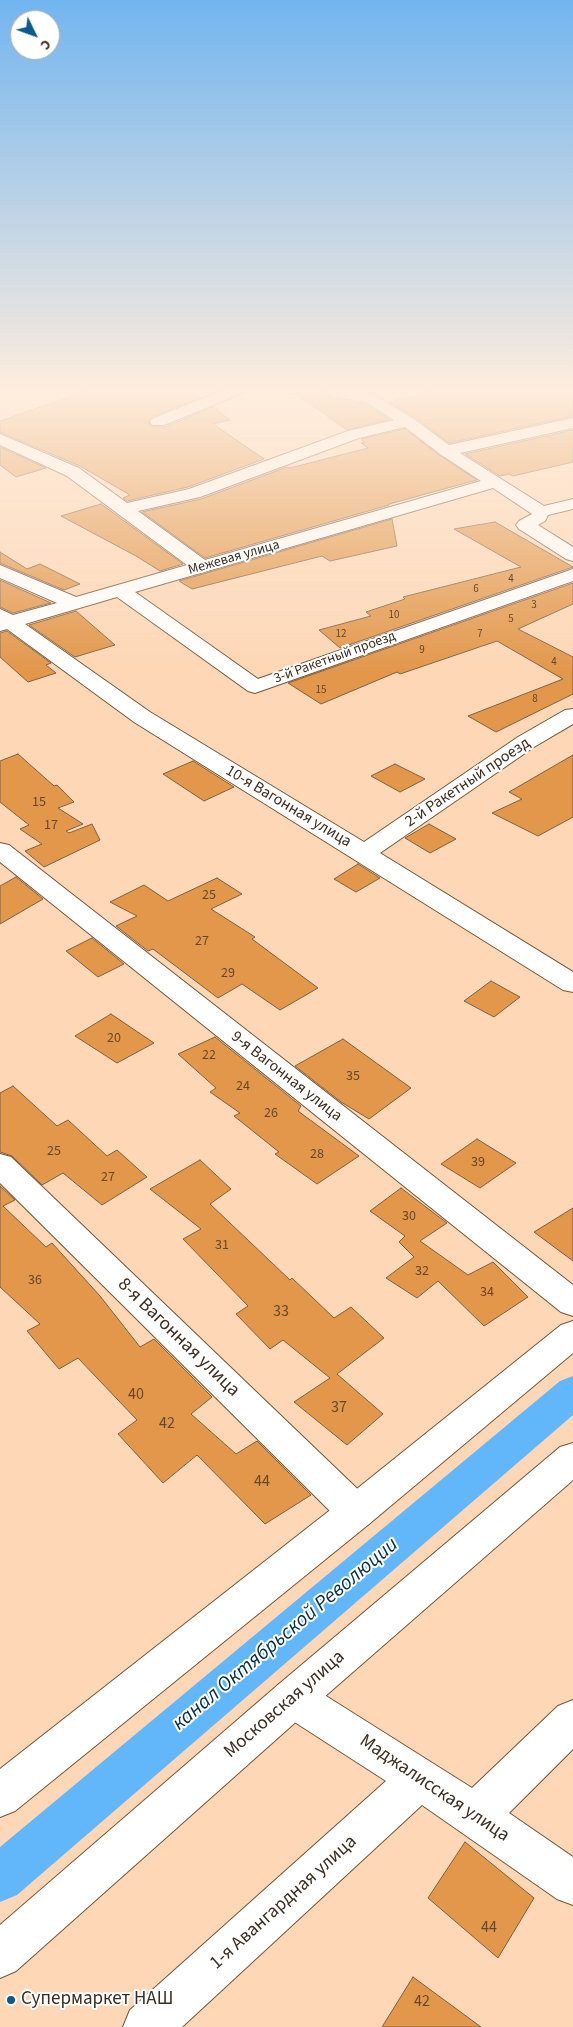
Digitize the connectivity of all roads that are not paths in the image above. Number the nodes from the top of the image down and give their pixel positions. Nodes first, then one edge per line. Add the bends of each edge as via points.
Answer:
1 (89, 484) edge
2 (220, 484) edge
3 (490, 484) edge
4 (498, 484) edge
5 (573, 504) edge
6 (125, 509) junction
7 (541, 512) junction
8 (573, 555) edge
9 (202, 567) junction
10 (0, 571) edge
11 (573, 575) edge
12 (119, 590) junction
13 (74, 604) junction
14 (3, 621) edge
15 (573, 716) edge
16 (0, 850) edge
17 (364, 853) junction
18 (573, 984) edge
19 (0, 1165) edge
20 (573, 1303) edge
21 (573, 1334) edge
22 (573, 1458) edge
23 (356, 1512) junction
24 (293, 1698) junction
25 (573, 1720) edge
26 (420, 1778) junction
27 (4, 1785) edge
28 (475, 1816) junction
29 (573, 1883) edge
30 (0, 1955) edge
31 (147, 2027) edge

1 - 6 street
2 - 6 street
3 - 9 street, Межевая улица
4 - 7 street
5 - 7 street
6 - 9 street
7 - 8 street via 539,517 525,525
9 - 12 street, Межевая улица
10 - 13 street
11 - 12 street, 3-й Ракетный проезд via 255,687
12 - 13 street, Межевая улица
13 - 14 street, Межевая улица
14 - 17 street, 10-я Вагонная улица via 142,717
15 - 17 street, 2-й Ракетный проезд via 526,742
16 - 20 street, 9-я Вагонная улица
17 - 18 street, 10-я Вагонная улица
19 - 23 street, 8-я Вагонная улица
21 - 23 street
22 - 24 street, Московская улица
23 - 27 street
24 - 26 street, Маджалисская улица
24 - 30 street, Московская улица
25 - 28 street
26 - 28 street, Маджалисская улица
26 - 31 street, 1-я Авангардная улица
28 - 29 street, Маджалисская улица

